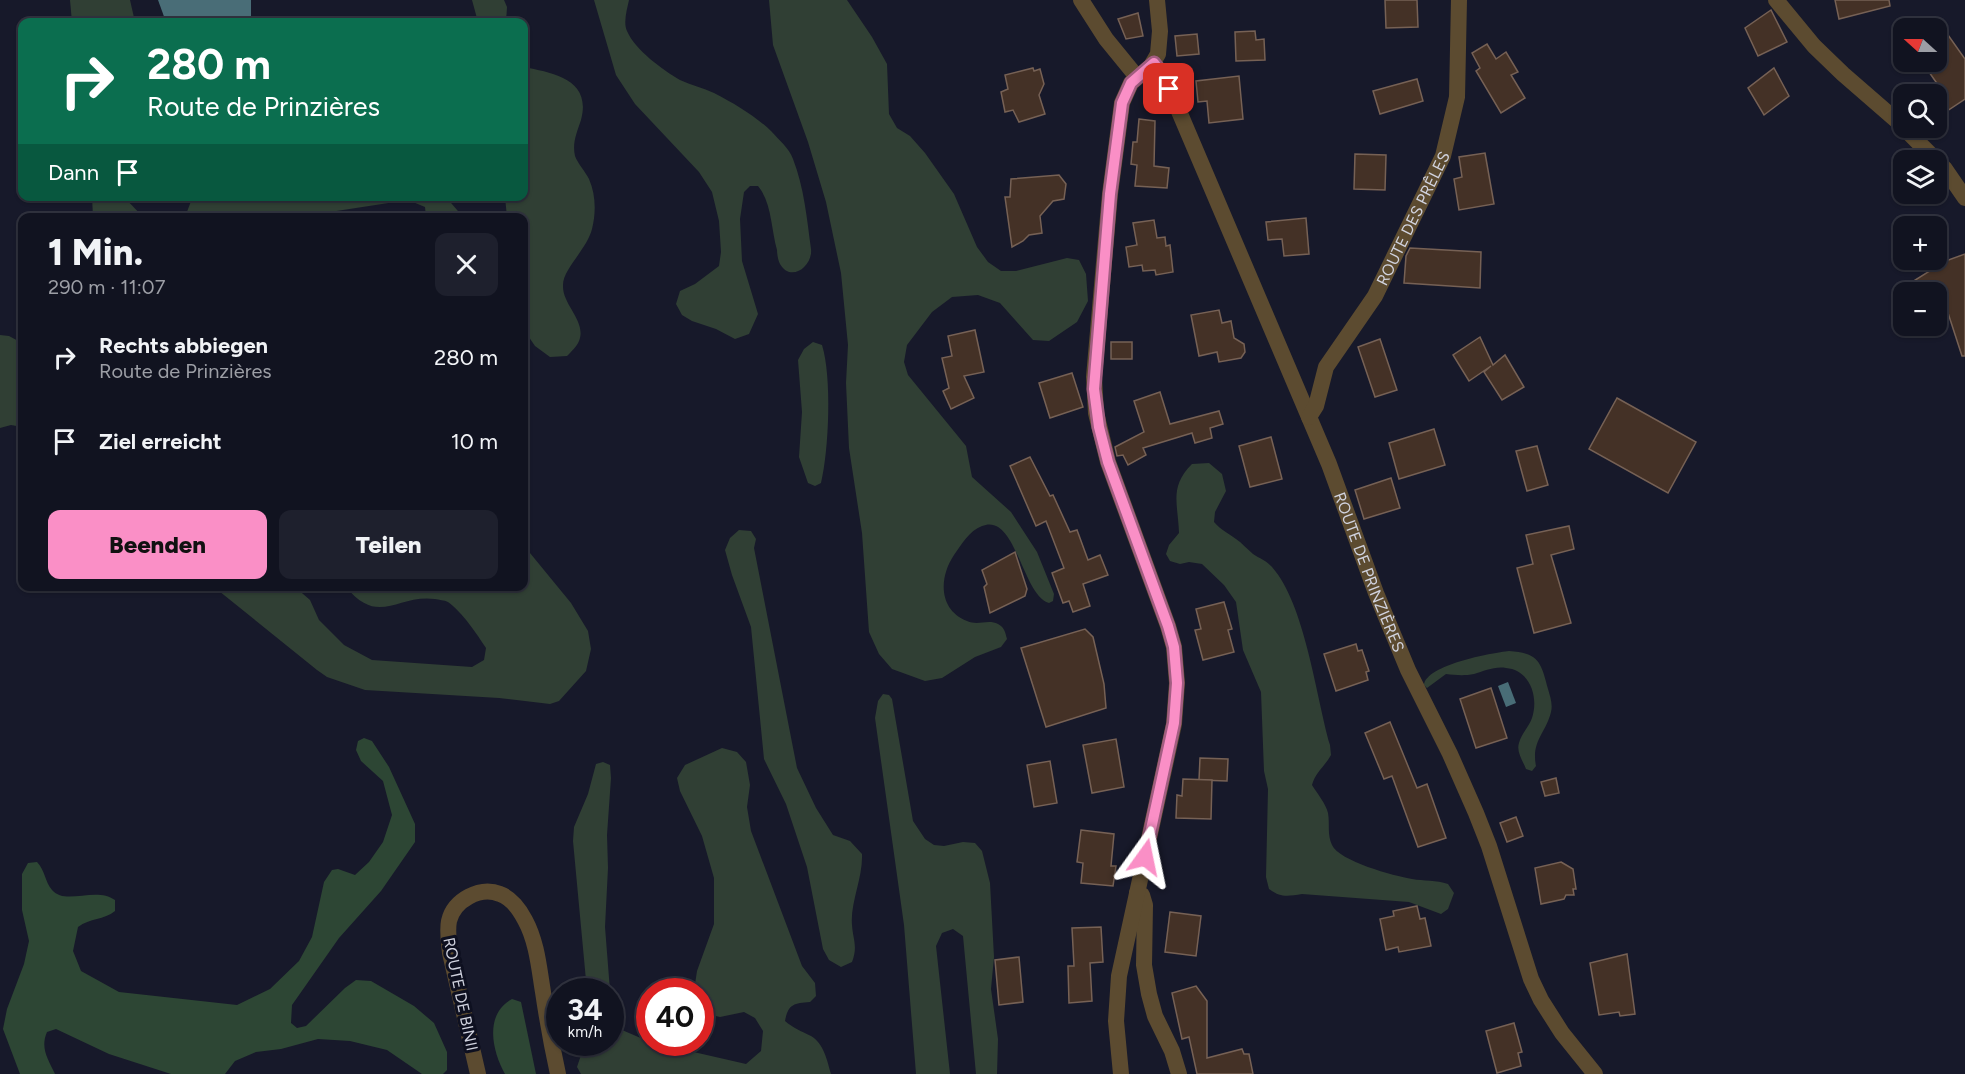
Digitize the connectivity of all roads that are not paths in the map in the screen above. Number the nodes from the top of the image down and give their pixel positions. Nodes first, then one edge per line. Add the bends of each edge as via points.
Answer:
1 (1081, 0) edge
2 (1157, 0) edge
3 (1459, 0) edge
4 (1776, 0) edge
5 (1146, 70) junction
6 (1893, 117) edge
7 (1915, 138) edge
8 (1965, 198) edge
9 (1309, 417) junction
10 (1137, 893) junction
11 (478, 1074) edge
12 (558, 1074) edge
13 (1121, 1074) edge
14 (1179, 1074) edge
15 (1595, 1074) edge

1 - 5 street, ROUTE DE PRINZIÈRES via 1106,39
2 - 5 street via 1160,47
3 - 9 street, ROUTE DES PRÊLES via 1457,97 1443,156 1376,296 1326,367 1316,406
4 - 6 street via 1814,46
5 - 9 street, ROUTE DE PRINZIÈRES via 1164,76
5 - 10 street via 1127,89 1121,113 1094,377 1096,413 1106,452 1168,626 1177,664 1174,723
7 - 8 street via 1945,169
9 - 15 street, ROUTE DE PRINZIÈRES via 1408,670 1483,831 1531,979 1558,1027
10 - 13 street via 1119,976 1116,1021
10 - 14 street via 1142,895 1145,905 1144,965 1149,994
11 - 12 street, ROUTE DE BINII via 448,934 449,921 459,903 487,892 507,898 521,914 531,935

